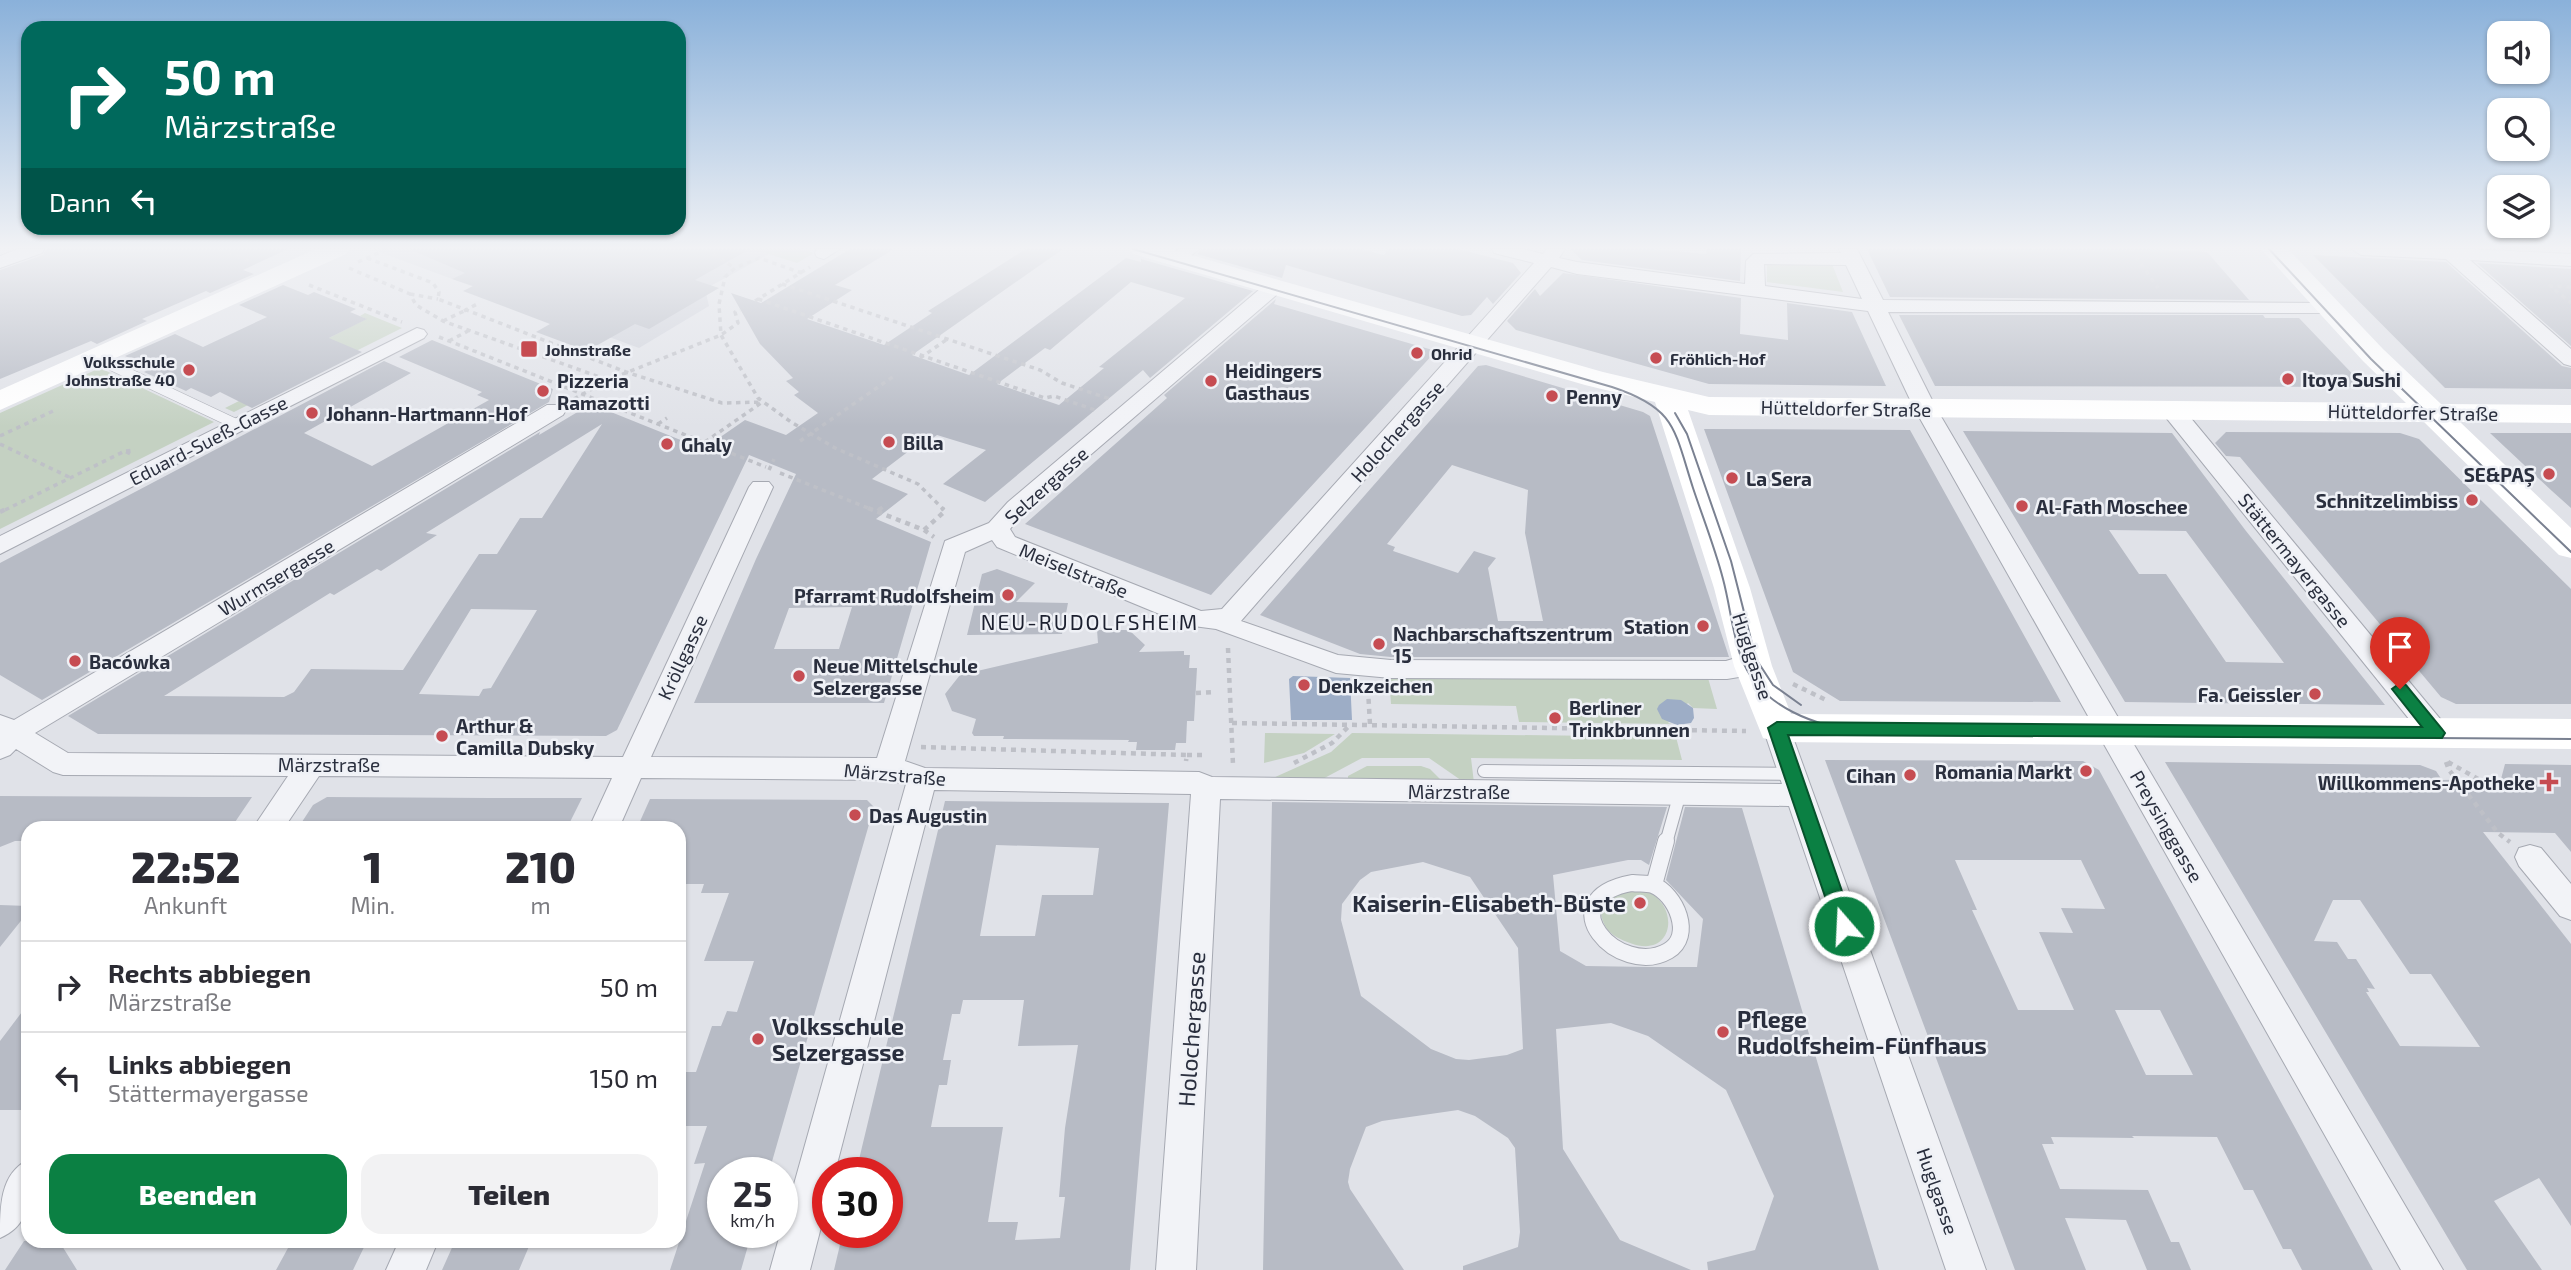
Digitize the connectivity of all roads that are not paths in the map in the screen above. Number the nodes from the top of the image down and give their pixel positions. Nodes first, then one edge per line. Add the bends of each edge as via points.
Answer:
1 (215, 308) edge
2 (1248, 308) edge
3 (1348, 308) edge
4 (1505, 308) edge
5 (1875, 308) edge
6 (2326, 308) edge
7 (2513, 308) edge
8 (422, 332) road end
9 (1473, 345) junction
10 (96, 358) junction
11 (2571, 360) edge
12 (1668, 397) junction
13 (0, 401) edge
14 (566, 404) road end
15 (1925, 408) junction
16 (2172, 410) junction
17 (2430, 412) junction
18 (2571, 414) edge
19 (232, 428) junction
20 (761, 487) dead end
21 (998, 528) junction
22 (0, 546) edge
23 (2571, 547) edge
24 (1230, 618) junction
25 (1753, 666) junction
26 (1761, 730) junction
27 (2113, 732) junction
28 (2436, 733) junction
29 (2571, 734) edge
30 (5, 736) edge
31 (892, 758) junction
32 (312, 764) junction
33 (632, 766) junction
34 (1207, 769) junction
35 (1484, 771) dead end
36 (922, 779) junction
37 (1796, 784) junction
38 (1680, 793) junction
39 (273, 821) edge
40 (607, 821) edge
41 (2530, 857) road end
42 (1654, 884) junction
43 (2571, 907) edge
44 (21, 1188) edge
45 (0, 1219) edge
46 (416, 1248) edge
47 (406, 1270) edge
48 (790, 1270) edge
49 (1176, 1270) edge
50 (1966, 1270) edge
51 (2423, 1270) edge

1 - 10 main road
2 - 21 street, Selzergasse via 1016,507
3 - 9 main road, Hütteldorfer Straße
4 - 9 street, Holochergasse
5 - 15 street, Preysinggasse
6 - 17 main road
7 - 11 street
8 - 19 street, Eduard-Sueß-Gasse
9 - 12 main road, Hütteldorfer Straße
9 - 24 street, Holochergasse
10 - 13 main road
10 - 19 lane
12 - 15 main road, Hütteldorfer Straße via 1723,406
12 - 25 street, Huglgasse
14 - 30 street, Wurmsergasse
15 - 16 main road, Hütteldorfer Straße
15 - 27 street, Preysinggasse
16 - 17 main road, Hütteldorfer Straße
16 - 28 street, Stättermayergasse
17 - 18 main road, Hütteldorfer Straße
17 - 23 main road
19 - 22 street, Eduard-Sueß-Gasse
20 - 33 street, Kröllgasse
21 - 24 street, Meiselstraße via 1006,542 1195,619
21 - 31 street, Selzergasse via 954,547
24 - 25 street, Meiselstraße via 1336,664 1367,667 1727,670
25 - 26 main road, Huglgasse
26 - 27 main road
26 - 37 street, Huglgasse
27 - 28 main road
27 - 51 street, Preysinggasse
28 - 29 main road
30 - 32 street, Märzstraße via 63,764
31 - 33 street, Märzstraße
31 - 36 street, Märzstraße
32 - 33 street, Märzstraße
32 - 39 street
33 - 40 street, Kröllgasse
34 - 36 street, Märzstraße via 1199,783
34 - 38 street, Märzstraße
34 - 49 street, Holochergasse
35 - 37 lane
36 - 48 street
37 - 38 street, Märzstraße
37 - 50 street, Huglgasse
38 - 42 lane
41 - 43 street
42 - 42 lane via 1614,884 1600,892 1592,906 1592,923 1620,951 1651,958 1672,947 1680,932 1682,918 1675,905
44 - 45 street
46 - 47 street

